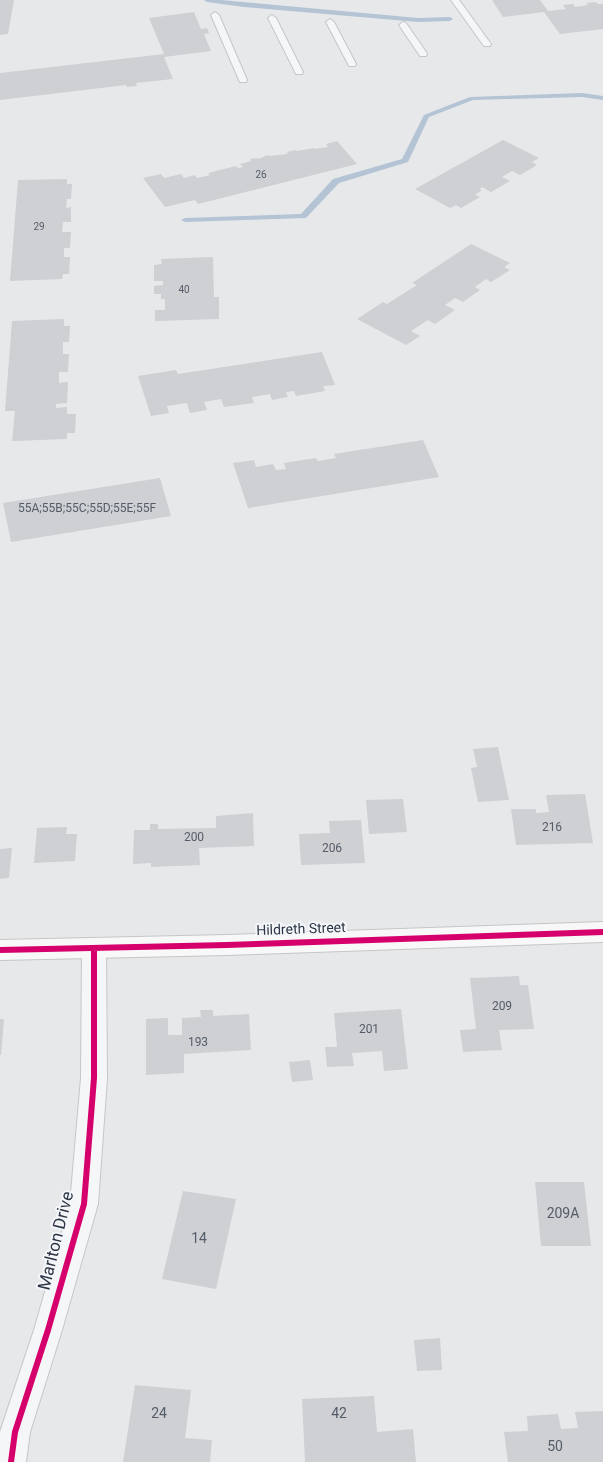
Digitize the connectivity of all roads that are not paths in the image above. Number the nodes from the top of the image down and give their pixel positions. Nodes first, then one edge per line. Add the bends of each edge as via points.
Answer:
1 (455, 0) edge
2 (216, 15) dead end
3 (272, 18) dead end
4 (330, 22) dead end
5 (403, 24) dead end
6 (487, 44) dead end
7 (423, 54) dead end
8 (352, 64) dead end
9 (299, 72) dead end
10 (243, 80) dead end
11 (603, 932) edge
12 (94, 948) junction
13 (0, 950) edge
14 (11, 1462) edge

1 - 6 lane
2 - 10 lane
3 - 9 lane
4 - 8 lane
5 - 7 lane
11 - 12 street, Hildreth Street
12 - 13 street, Hildreth Street
12 - 14 street, Marlton Drive via 94,1078 84,1204 48,1330 15,1432

